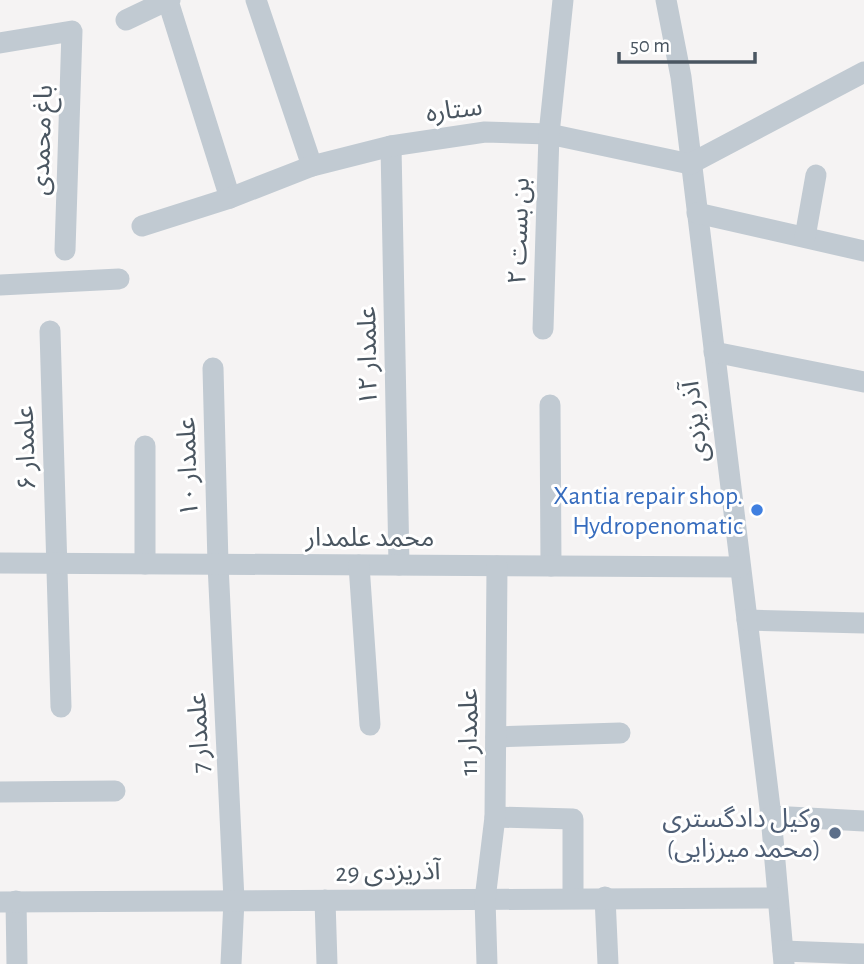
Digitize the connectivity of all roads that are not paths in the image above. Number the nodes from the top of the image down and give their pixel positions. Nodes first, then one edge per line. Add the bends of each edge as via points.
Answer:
1 (169, 0) edge
2 (256, 0) edge
3 (563, 0) edge
4 (666, 0) edge
5 (127, 20) dead end
6 (0, 43) edge
7 (864, 72) edge
8 (549, 134) junction
9 (391, 146) junction
10 (690, 164) junction
11 (312, 166) junction
12 (816, 175) dead end
13 (230, 198) junction
14 (697, 213) junction
15 (142, 226) dead end
16 (805, 237) junction
17 (65, 250) dead end
18 (864, 251) edge
19 (119, 279) dead end
20 (0, 285) edge
21 (543, 329) dead end
22 (50, 331) dead end
23 (714, 352) junction
24 (213, 368) dead end
25 (864, 382) edge
26 (550, 405) dead end
27 (145, 446) dead end
28 (0, 563) edge
29 (56, 563) junction
30 (145, 564) junction
31 (218, 564) junction
32 (359, 565) junction
33 (398, 565) junction
34 (497, 566) junction
35 (551, 566) junction
36 (740, 567) junction
37 (747, 620) junction
38 (864, 623) edge
39 (61, 707) dead end
40 (370, 725) dead end
41 (620, 733) dead end
42 (496, 737) junction
43 (0, 792) edge
44 (116, 792) dead end
45 (771, 816) junction
46 (495, 817) junction
47 (864, 821) edge
48 (605, 897) junction
49 (485, 898) junction
50 (573, 898) junction
51 (777, 898) junction
52 (234, 900) junction
53 (325, 900) junction
54 (8, 901) edge
55 (864, 954) edge
56 (784, 958) edge
57 (17, 964) edge
58 (231, 964) edge
59 (327, 964) edge
60 (487, 964) edge
61 (608, 964) edge

1 - 5 street
1 - 13 street
2 - 11 street
3 - 8 street, بن بست ۲
4 - 10 street, آذر یزدی via 681,77
6 - 17 street, باغ محمدی via 72,31
7 - 10 street
8 - 9 street, ستاره via 485,132
8 - 10 street, ستاره
8 - 21 street, بن بست ۲
9 - 11 street, ستاره
9 - 33 street, علمدار ۱۲
10 - 14 street, آذر یزدی
11 - 13 street, ستاره
12 - 16 street
13 - 15 street, ستاره
14 - 16 street
14 - 23 street, آذر یزدی
16 - 18 street
19 - 20 street
22 - 29 street, علمدار ۶
23 - 25 street
23 - 36 street, آذر یزدی
24 - 31 street, علمدار ۱۰
26 - 35 street
27 - 30 street
28 - 29 street, محمد علمدار
29 - 30 street, محمد علمدار
29 - 39 street, علمدار ۶
30 - 31 street, محمد علمدار
31 - 32 street, محمد علمدار
31 - 52 street, علمدار 7
32 - 33 street, محمد علمدار
32 - 40 street
33 - 34 street, محمد علمدار
34 - 35 street, محمد علمدار
34 - 42 street, علمدار 11
35 - 36 street, محمد علمدار
36 - 37 street, آذر یزدی
37 - 38 street
37 - 45 street, آذر یزدی
41 - 42 street
42 - 46 street, علمدار 11
43 - 44 street
45 - 47 street
45 - 51 street, آذر یزدی
46 - 49 street, علمدار 11
46 - 50 street via 573,819
48 - 50 street, آذریزدی 29
48 - 51 street, آذریزدی 29
48 - 61 street
49 - 50 street, آذریزدی 29
49 - 53 street, آذریزدی 29
49 - 60 street, علمدار 11
51 - 56 street, آذر یزدی
52 - 53 street, آذریزدی 29
52 - 54 street, آذریزدی 29
52 - 58 street, علمدار 7
53 - 59 street
54 - 57 street
55 - 56 street

